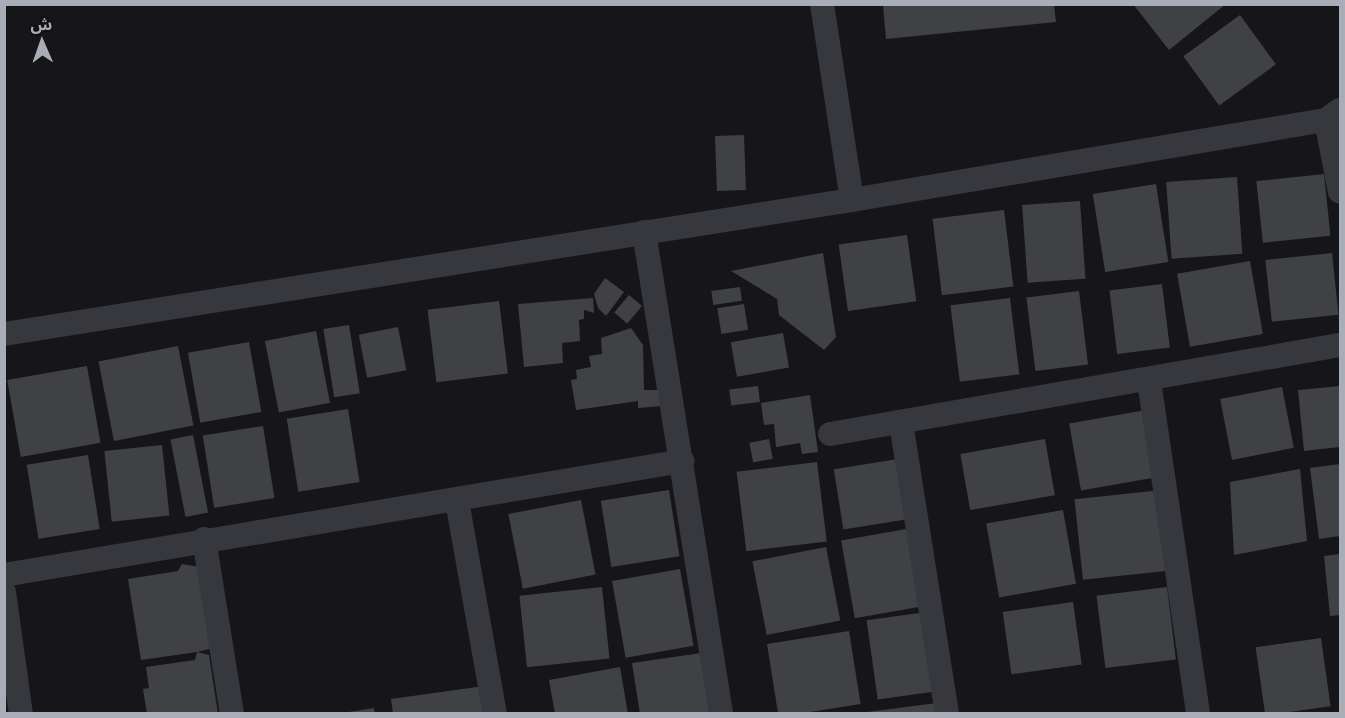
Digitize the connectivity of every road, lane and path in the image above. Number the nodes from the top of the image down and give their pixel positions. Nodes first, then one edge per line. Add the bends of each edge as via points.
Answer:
1 (822, 4) edge
2 (1333, 115) edge
3 (1341, 192) edge
4 (852, 200) junction
5 (644, 232) junction
6 (4, 334) edge
7 (1341, 345) edge
8 (1149, 381) junction
9 (901, 423) junction
10 (830, 434) dead end
11 (682, 461) junction
12 (457, 501) junction
13 (204, 539) junction
14 (4, 575) edge
15 (4, 592) edge
16 (21, 714) edge
17 (232, 714) edge
18 (495, 714) edge
19 (721, 714) edge
20 (946, 714) edge
21 (1198, 714) edge

1 - 4 street
2 - 3 street
2 - 4 street
4 - 5 street
5 - 6 street
5 - 11 street
7 - 8 street
8 - 9 street
8 - 21 street
9 - 10 street
9 - 20 street
11 - 12 street
11 - 19 street
12 - 13 street
12 - 18 street
13 - 14 street
13 - 17 street
15 - 16 street

